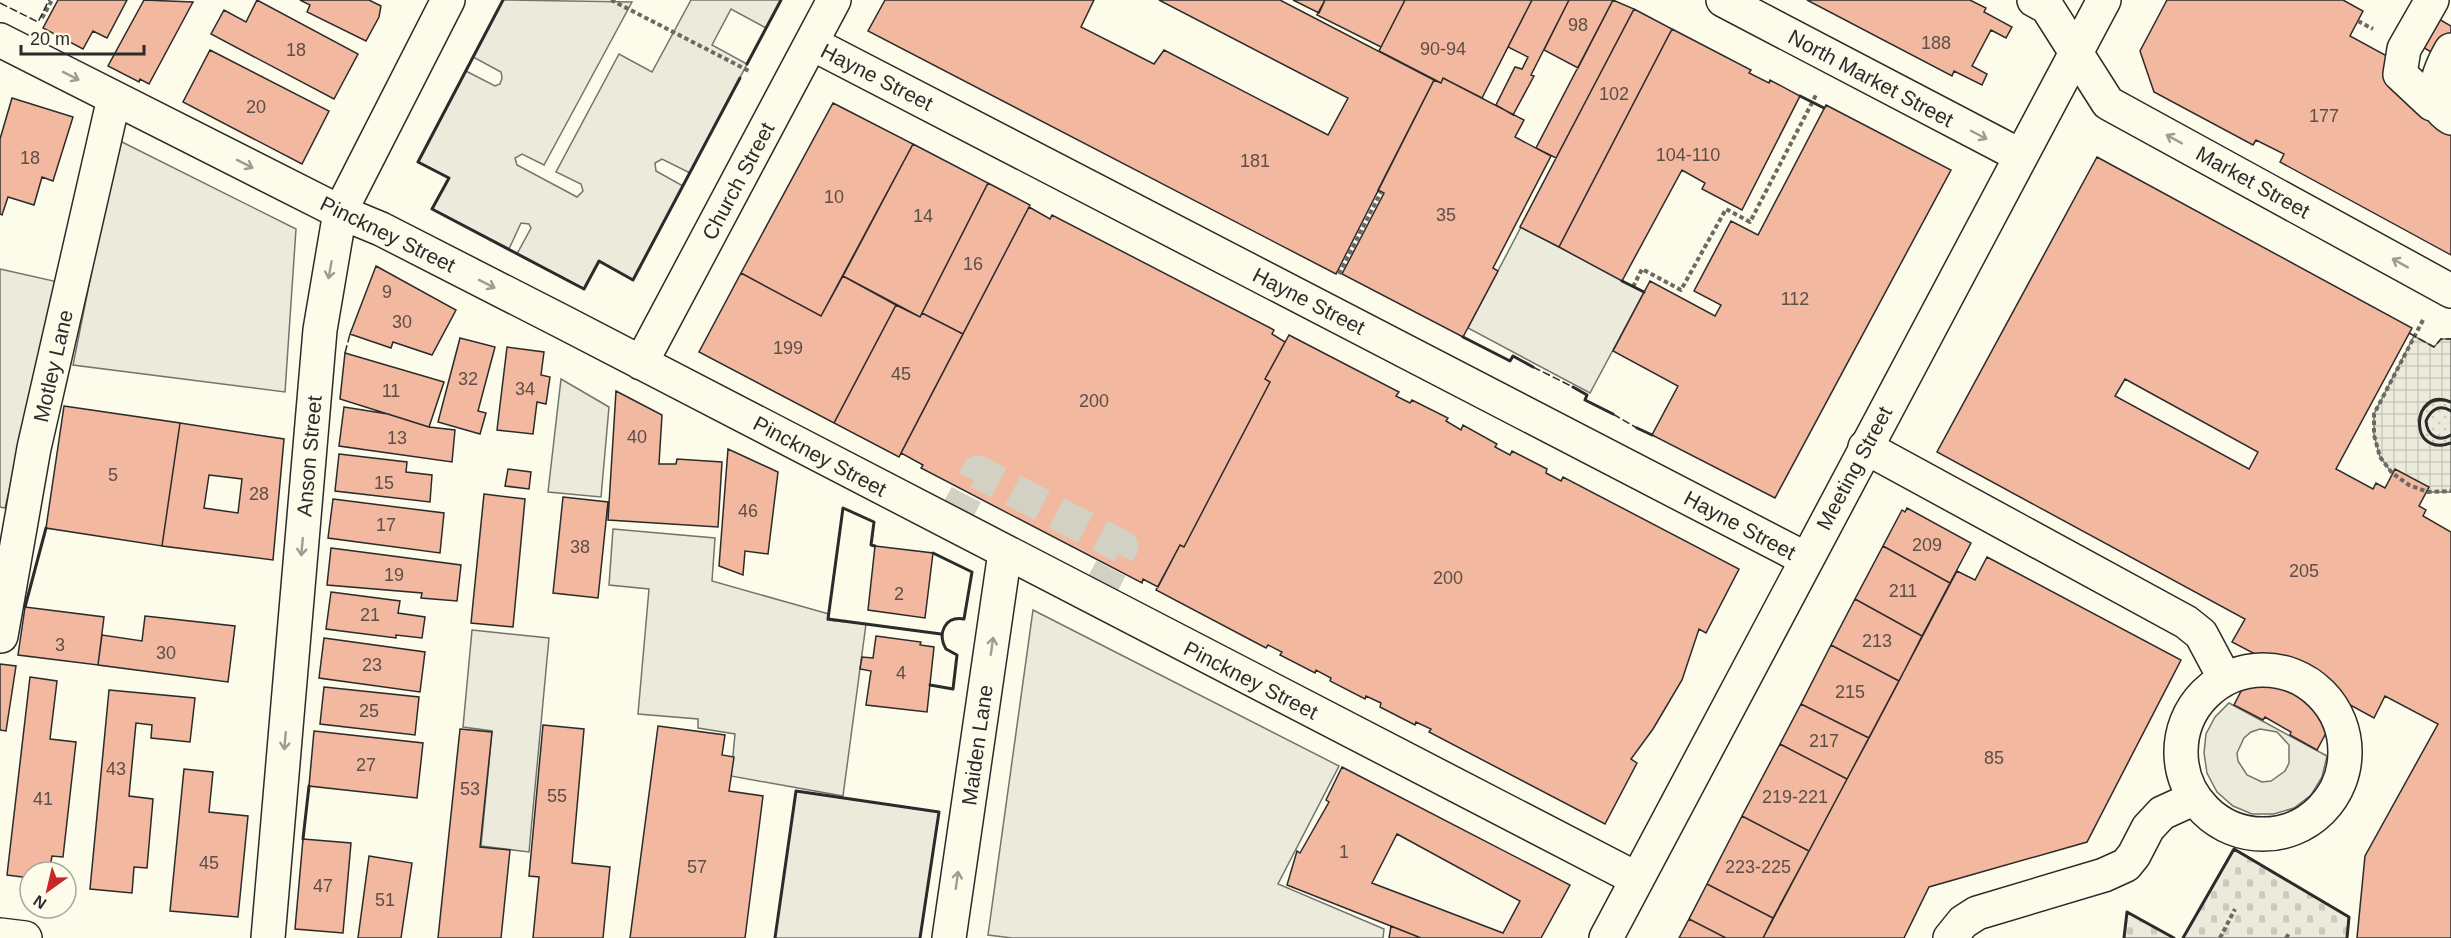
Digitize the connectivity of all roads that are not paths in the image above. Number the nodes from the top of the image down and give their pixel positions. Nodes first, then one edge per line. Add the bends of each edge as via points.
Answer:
1 (448, 0) edge
2 (834, 0) edge
3 (1723, 0) edge
4 (2034, 0) edge
5 (2104, 0) edge
6 (2432, 0) edge
7 (2451, 14) edge
8 (0, 40) edge
9 (811, 43) junction
10 (2451, 50) edge
11 (2075, 51) junction
12 (114, 98) junction
13 (2443, 112) edge
14 (2019, 155) junction
15 (340, 212) junction
16 (2451, 291) edge
17 (641, 363) junction
18 (1865, 447) junction
19 (1005, 552) junction
20 (1806, 559) junction
21 (1, 636) edge
22 (2225, 679) junction
23 (2195, 798) junction
24 (1637, 879) junction
25 (0, 934) edge
26 (25, 938) edge
27 (268, 938) edge
28 (949, 938) edge
29 (1606, 938) edge
30 (1950, 938) edge

1 - 15 street, Anson Street
2 - 9 street, Church Street
3 -> 14 street, North Market Street
4 - 11 street, Market Street via 2047,7
5 - 11 street, Meeting Street
6 - 13 street via 2404,49 2400,74
7 - 13 street via 2416,82
8 -> 12 street, Pinckney Street
9 - 17 street, Church Street
9 - 20 street, Hayne Street
10 - 13 street via 2434,91
11 - 14 street, Meeting Street
16 -> 11 street, Market Street via 2108,103
12 -> 15 street, Pinckney Street
12 - 21 street, Motley Lane via 34,448
14 - 18 street, Meeting Street
15 -> 17 street, Pinckney Street via 381,229
15 -> 27 street, Anson Street via 320,330
17 - 19 street, Pinckney Street
18 - 20 street, Meeting Street
18 - 22 street via 2186,622 2201,634
19 - 24 street, Pinckney Street
28 -> 19 street, Maiden Lane
20 - 24 street, Meeting Street
22 - 23 street via 2206,692 2183,731 2184,776
22 - 23 street via 2246,671 2269,670 2291,674 2312,685 2328,700 2340,720 2346,743 2345,768 2337,791 2322,811 2303,825 2280,834 2255,834 2232,828 2211,816
23 - 30 street via 2162,813 2126,865 1977,913
24 - 29 street, Meeting Street
25 - 26 street

